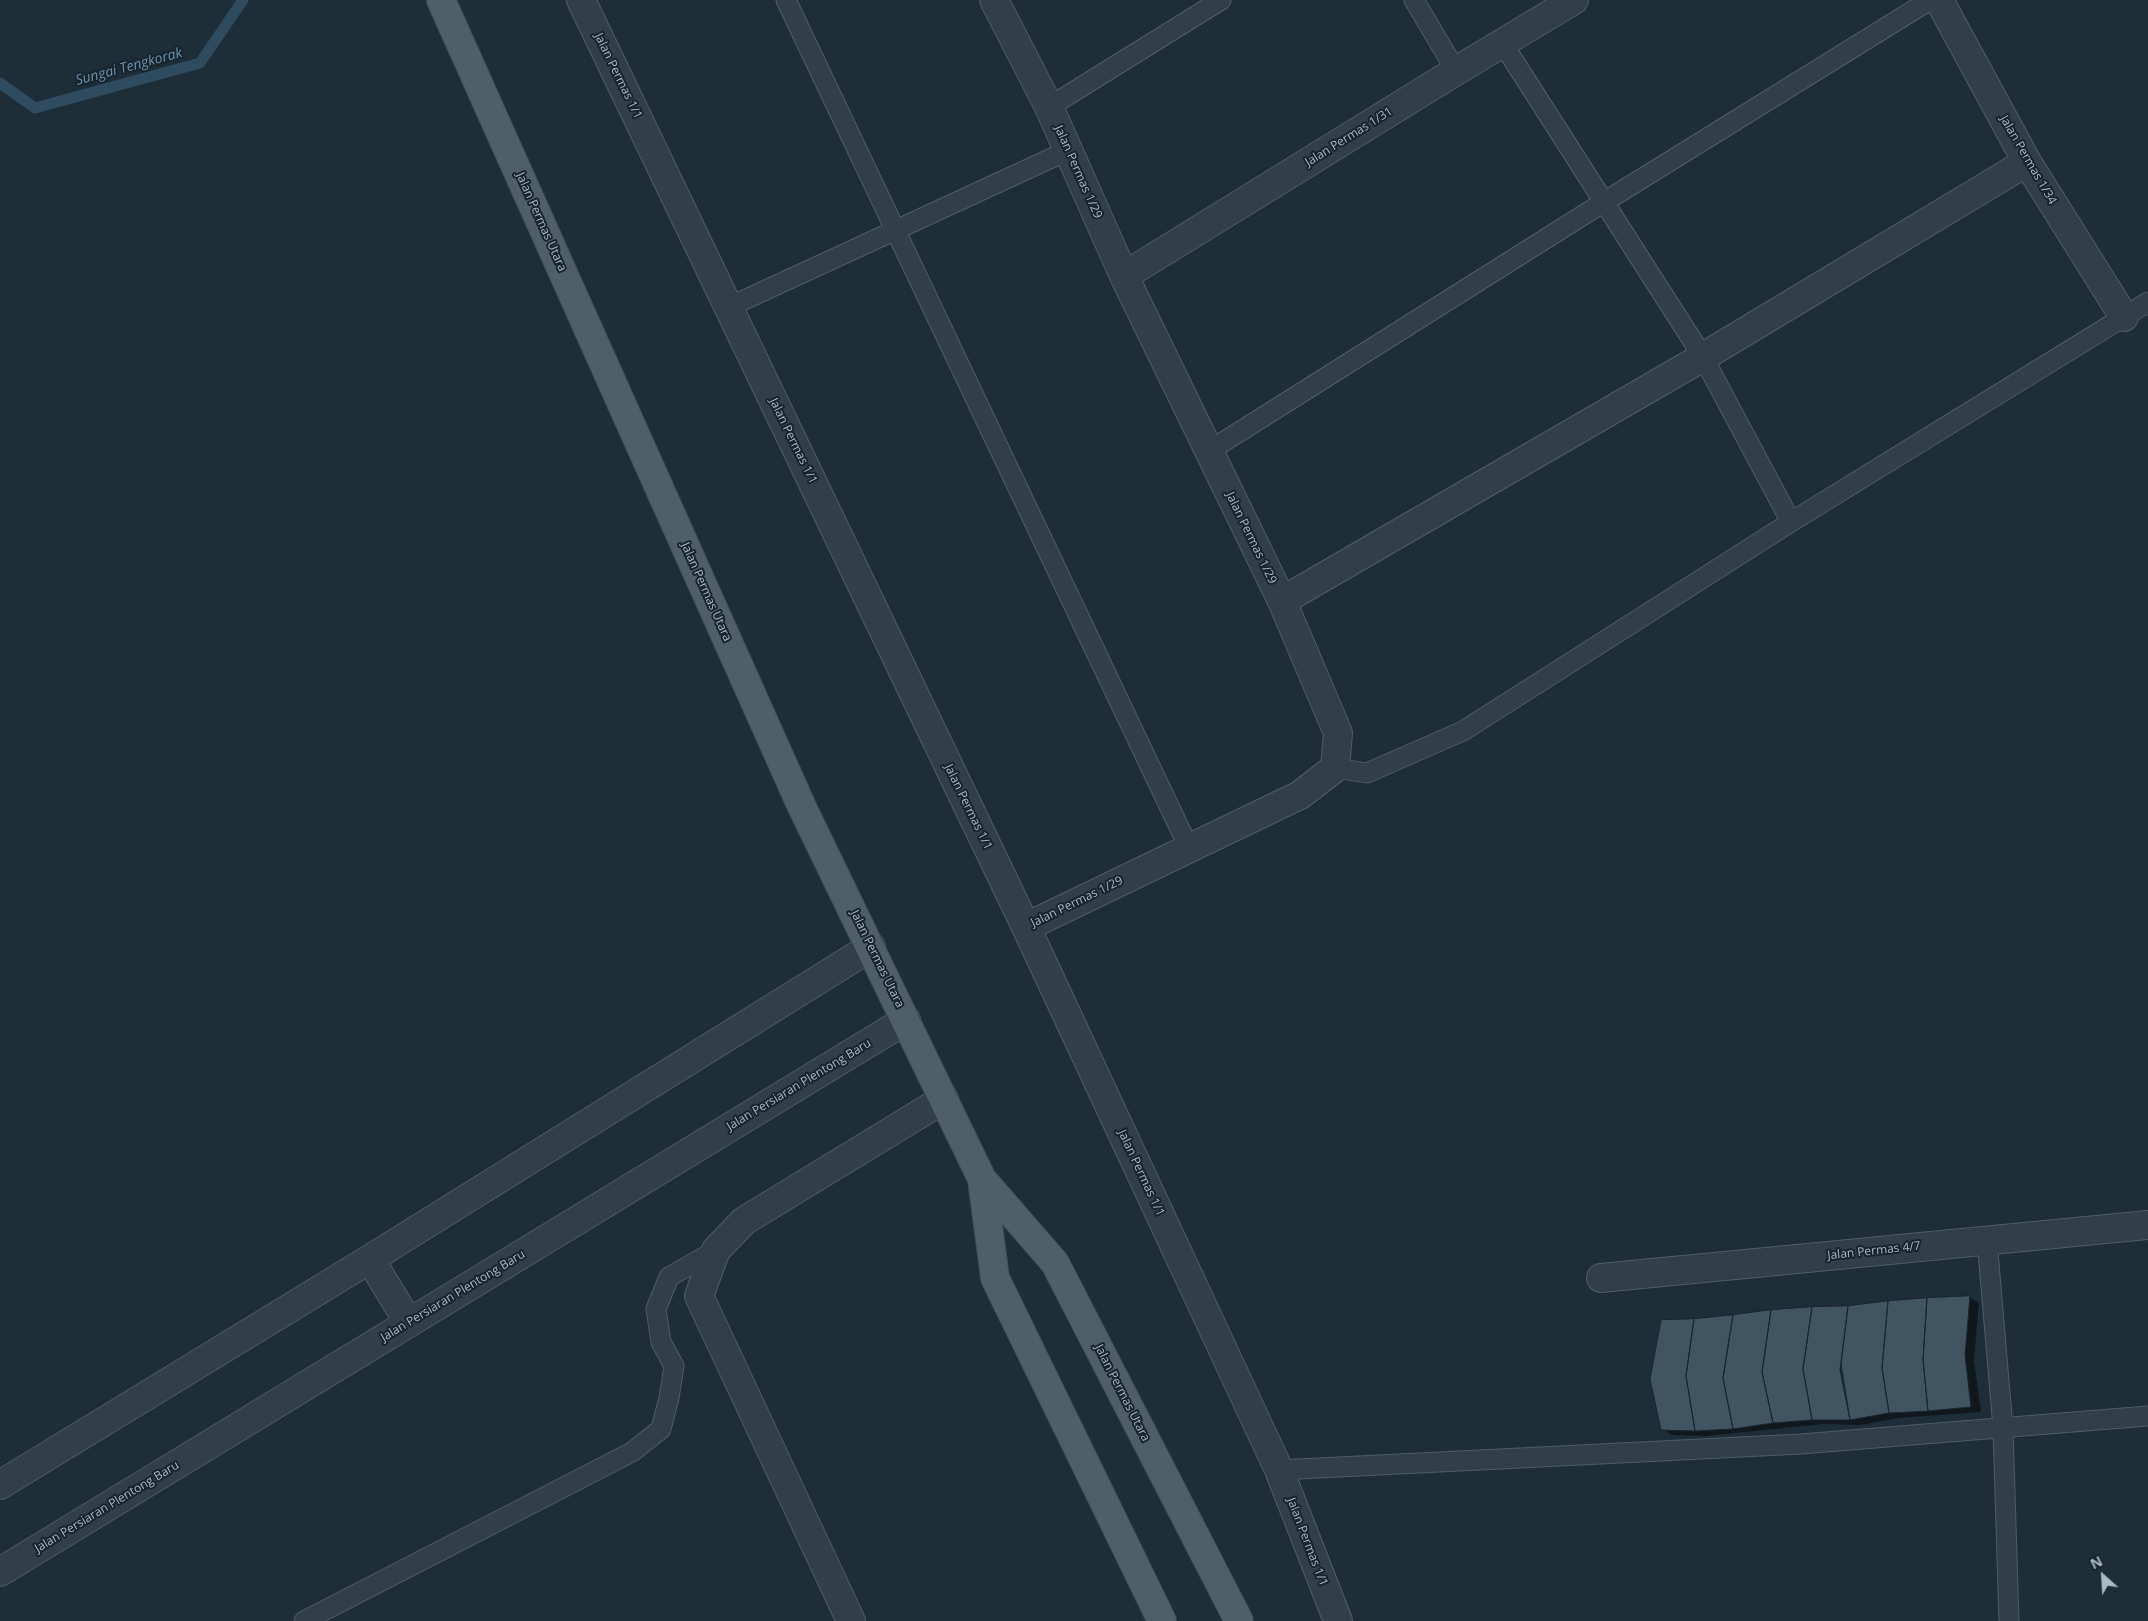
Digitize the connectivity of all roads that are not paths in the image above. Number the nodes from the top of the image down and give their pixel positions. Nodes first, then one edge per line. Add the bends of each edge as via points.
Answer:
1 (441, 0) edge
2 (581, 0) edge
3 (786, 0) edge
4 (994, 0) edge
5 (1221, 0) edge
6 (1414, 0) edge
7 (1574, 0) edge
8 (1930, 0) edge
9 (1939, 0) edge
10 (1503, 44) junction
11 (1456, 71) junction
12 (1049, 107) junction
13 (1069, 150) junction
14 (2026, 162) junction
15 (1604, 202) junction
16 (896, 230) junction
17 (1124, 276) junction
18 (2148, 302) edge
19 (729, 308) junction
20 (2124, 316) junction
21 (1703, 357) junction
22 (1209, 451) junction
23 (1791, 522) junction
24 (1282, 601) junction
25 (1335, 768) junction
26 (1189, 848) junction
27 (1026, 927) junction
28 (871, 947) junction
29 (906, 1020) junction
30 (944, 1099) junction
31 (982, 1179) junction
32 (2148, 1225) edge
33 (1987, 1240) junction
34 (716, 1250) junction
35 (370, 1259) junction
36 (1601, 1278) dead end
37 (409, 1323) junction
38 (2148, 1416) edge
39 (2003, 1428) junction
40 (1279, 1470) junction
41 (0, 1485) edge
42 (0, 1572) edge
43 (323, 1615) edge
44 (304, 1621) edge
45 (852, 1621) edge
46 (1162, 1621) edge
47 (1238, 1621) edge
48 (1338, 1621) edge
49 (2009, 1621) edge

1 - 28 main road, Jalan Permas Utara via 798,798
2 - 19 street, Jalan Permas 1/1
3 - 16 lane
4 - 12 street, Jalan Permas 1/29
5 - 12 lane
6 - 11 lane
7 - 10 street, Jalan Permas 1/31
8 - 15 lane
9 - 14 street, Jalan Permas 1/34
10 - 11 street, Jalan Permas 1/31
10 - 15 lane
11 - 17 street, Jalan Permas 1/31
12 - 13 street, Jalan Permas 1/29
13 - 16 lane
13 - 17 street, Jalan Permas 1/29
14 - 20 street, Jalan Permas 1/34
14 - 21 street
15 - 21 lane
15 - 22 lane
16 - 19 lane
16 - 26 lane
17 - 22 street, Jalan Permas 1/29
18 - 20 lane
19 - 27 street, Jalan Permas 1/1
20 - 23 lane
21 - 23 lane
21 - 24 street
22 - 24 street, Jalan Permas 1/29
23 - 25 lane via 1463,730 1367,773
24 - 25 street, Jalan Permas 1/29 via 1338,733
25 - 26 street, Jalan Permas 1/29 via 1300,795
26 - 27 street, Jalan Permas 1/29
27 - 40 street, Jalan Permas 1/1
28 - 29 main road, Jalan Permas Utara
28 - 35 street
29 - 30 main road, Jalan Permas Utara
29 - 37 street, Jalan Persiaran Plentong Baru
30 - 31 main road, Jalan Permas Utara
30 - 34 street via 744,1221
31 - 46 main road, Jalan Permas Utara via 995,1278
31 - 47 main road, Jalan Permas Utara via 1055,1263
32 - 33 street, Jalan Permas 4/7
33 - 36 street, Jalan Permas 4/7
33 - 39 lane
34 - 43 lane via 669,1277 656,1309 661,1342 674,1366 661,1429 632,1452
34 - 45 street via 699,1296
35 - 37 street
35 - 41 street
37 - 42 street, Jalan Persiaran Plentong Baru
38 - 39 lane
39 - 40 lane via 1801,1444
39 - 49 lane
40 - 48 street, Jalan Permas 1/1
43 - 44 lane

